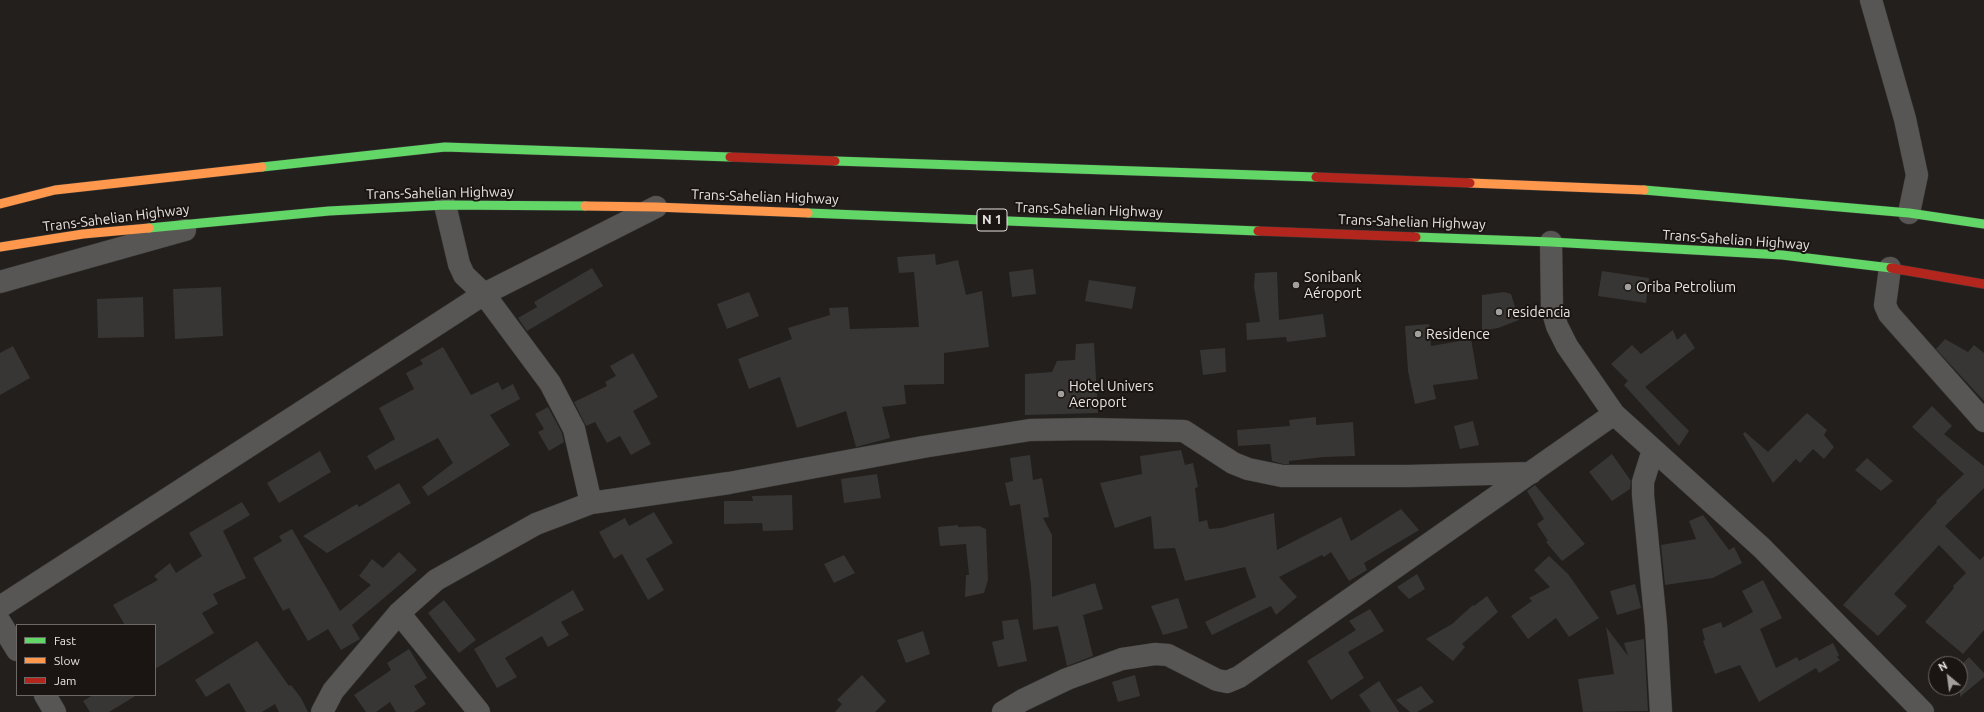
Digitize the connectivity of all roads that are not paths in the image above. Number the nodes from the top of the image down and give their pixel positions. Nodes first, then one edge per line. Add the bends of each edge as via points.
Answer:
1 (1872, 0) edge
2 (0, 204) edge
3 (445, 205) junction
4 (656, 207) junction
5 (1909, 213) junction
6 (219, 220) junction
7 (1984, 224) edge
8 (1551, 242) junction
9 (0, 247) edge
10 (1890, 268) junction
11 (0, 282) edge
12 (1984, 284) edge
13 (484, 294) junction
14 (1614, 414) junction
15 (1984, 421) edge
16 (1653, 450) junction
17 (1531, 473) junction
18 (591, 503) junction
19 (0, 607) edge
20 (399, 613) junction
21 (0, 622) edge
22 (16, 648) edge
23 (46, 696) edge
24 (55, 712) edge
25 (322, 712) edge
26 (479, 712) edge
27 (1003, 712) edge
28 (1661, 712) edge
29 (1923, 712) edge

1 - 5 street via 1905,119 1917,175
2 - 5 main road via 55,190 445,147 1616,188
3 - 4 main road, Trans-Sahelian Highway / N 1
3 - 6 main road, Trans-Sahelian Highway / N 1
3 - 13 street via 461,269
4 - 8 main road, Trans-Sahelian Highway / N 1
4 - 13 street
5 - 7 main road
6 - 9 main road, Trans-Sahelian Highway / N 1 via 83,234
6 - 11 street
8 - 10 main road, Trans-Sahelian Highway / N 1 via 1782,255
8 - 14 street via 1552,309 1557,326 1567,346
10 - 12 main road, Trans-Sahelian Highway / N 1
10 - 15 street via 1885,305 1888,314
13 - 18 street via 550,383 574,429
13 - 19 street
14 - 16 street
14 - 17 street
16 - 28 street via 1643,482 1643,495 1656,625
16 - 29 street via 1762,548
17 - 18 street via 1282,476 1233,463 1184,431 1090,428 1030,430 729,483
17 - 27 street via 1239,677 1227,682 1217,680 1168,655 1155,654 1122,659 1067,679
18 - 20 street via 536,524 436,580
20 - 25 street via 333,691
20 - 26 street
21 - 22 street
23 - 24 street

